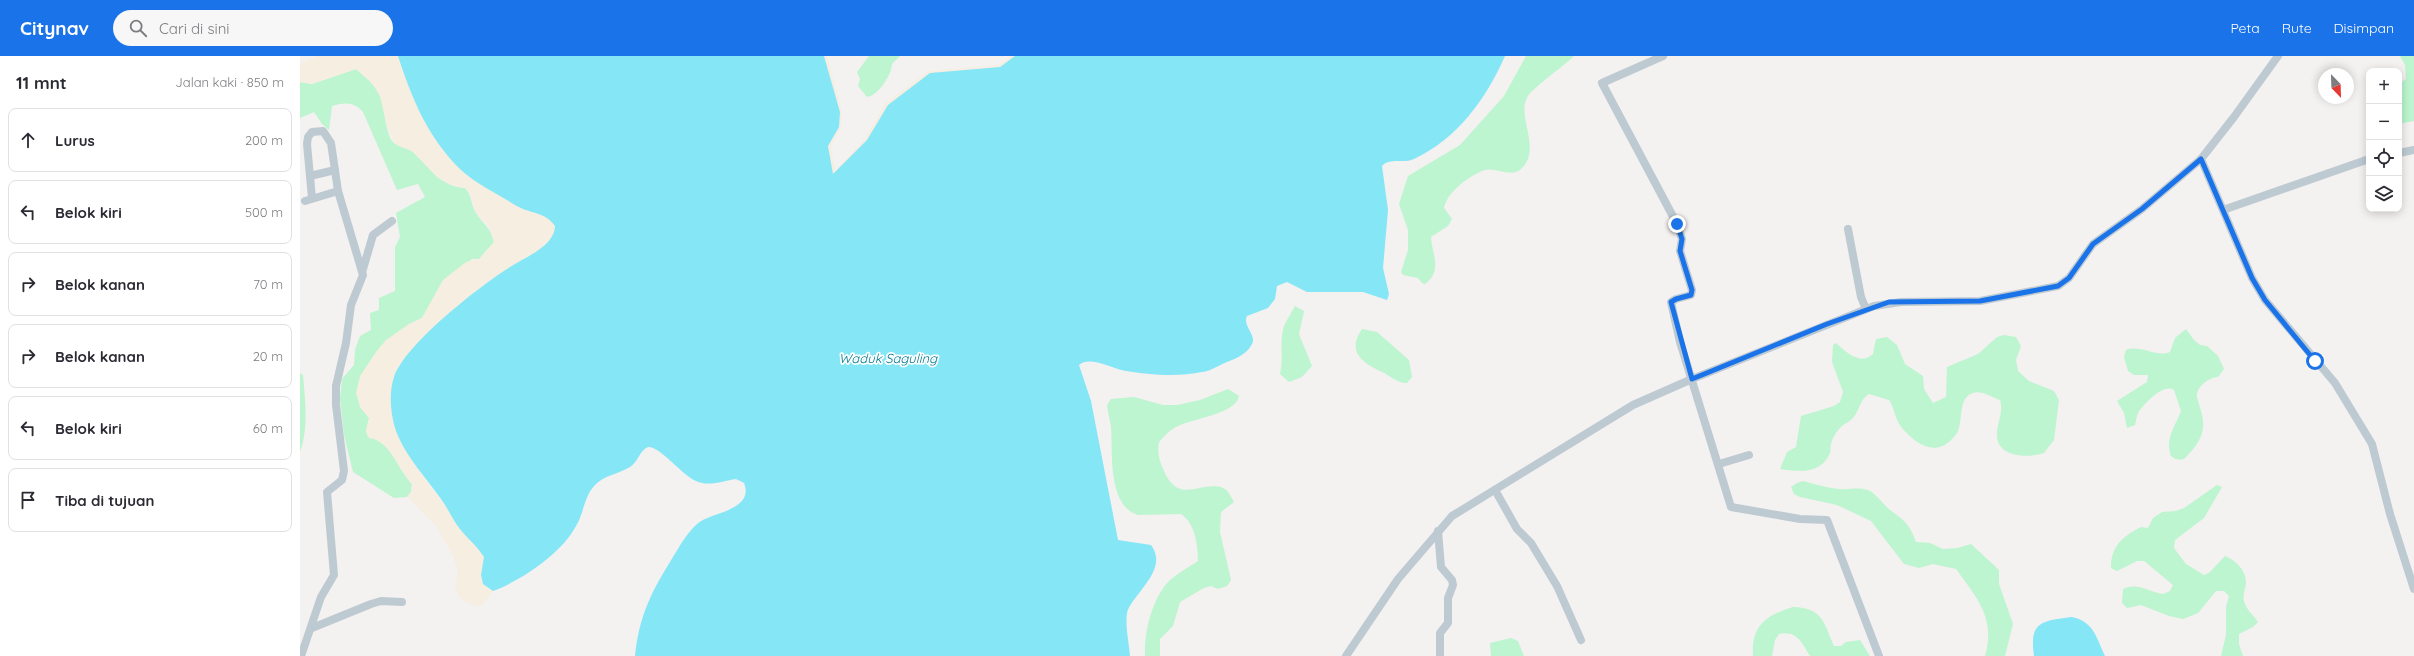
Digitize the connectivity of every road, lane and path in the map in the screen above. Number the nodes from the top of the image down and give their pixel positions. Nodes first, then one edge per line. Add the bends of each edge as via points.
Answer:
1 (1663, 56) edge
2 (2278, 56) edge
3 (2414, 150) edge
4 (2402, 152) edge
5 (2201, 159) junction
6 (2366, 160) edge
7 (335, 170) junction
8 (310, 176) junction
9 (338, 191) junction
10 (2223, 210) junction
11 (392, 221) dead end
12 (1848, 229) dead end
13 (363, 269) junction
14 (1866, 309) junction
15 (1692, 379) junction
16 (1749, 455) dead end
17 (1719, 464) junction
18 (1495, 490) junction
19 (1438, 531) junction
20 (2414, 589) edge
21 (402, 602) dead end
22 (312, 628) junction
23 (1581, 640) dead end
24 (301, 656) edge
25 (1346, 656) edge
26 (1440, 656) edge
27 (1879, 656) edge

1 - 15 street via 1602,83 1677,224 1682,239 1680,251 1692,290 1691,295 1671,302
2 - 5 street
3 - 4 street
5 - 10 street
5 - 14 street via 2142,209 2093,244 2073,273 2058,286 1980,301 1889,302
6 - 10 street
7 - 8 street
7 - 8 street via 327,134 324,131 317,131 308,137
7 - 9 street
8 - 9 street via 308,200
9 - 13 street
10 - 20 street via 2242,259 2265,300 2335,383 2372,444 2390,514
11 - 13 street via 373,235
12 - 14 street via 1861,297
13 - 22 street via 361,282 350,305 346,344 336,386 336,411 344,471 342,480 327,492 334,575 321,597
14 - 15 street
15 - 17 street
15 - 18 street via 1634,405
16 - 17 street
17 - 27 street via 1731,507 1800,519 1827,520
18 - 19 street via 1452,516
18 - 23 street via 1517,529 1530,544 1557,586
19 - 25 street via 1398,579
19 - 26 street via 1441,567 1453,585 1448,598 1448,624 1440,633
21 - 22 street via 381,601
22 - 24 street

